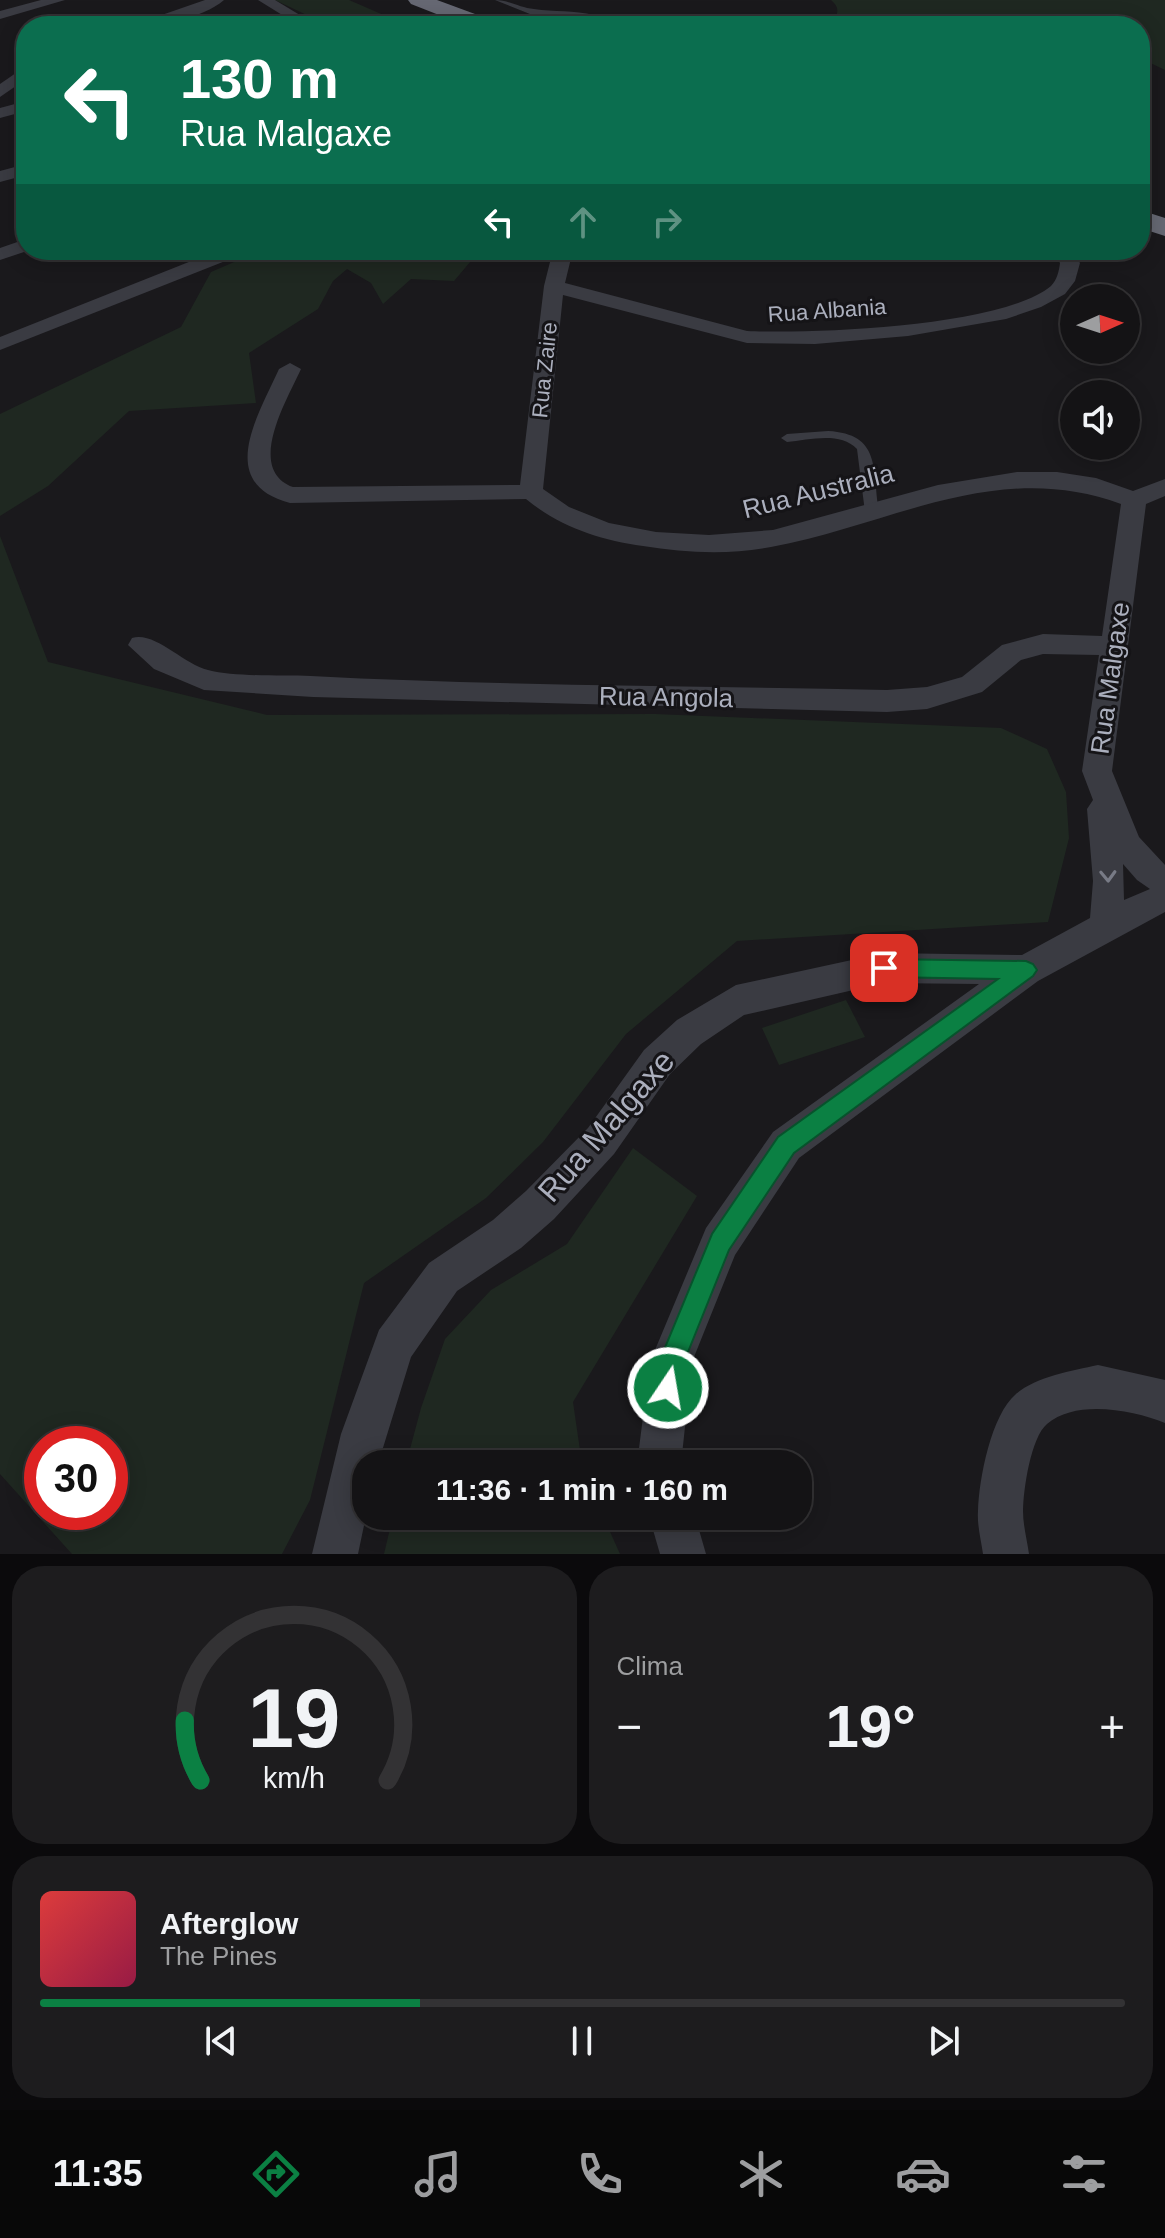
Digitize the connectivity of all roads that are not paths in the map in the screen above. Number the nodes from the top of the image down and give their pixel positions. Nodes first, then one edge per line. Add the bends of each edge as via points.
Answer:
1 (58, 0) edge
2 (217, 0) edge
3 (265, 0) edge
4 (499, 0) edge
5 (403, 3) edge
6 (525, 11) junction
7 (0, 15) edge
8 (171, 16) edge
9 (289, 16) edge
10 (432, 16) edge
11 (450, 16) edge
12 (539, 16) edge
13 (588, 16) edge
14 (16, 71) edge
15 (0, 92) edge
16 (211, 260) edge
17 (560, 260) edge
18 (1068, 260) edge
19 (554, 286) junction
20 (0, 344) edge
21 (290, 369) dead end
22 (787, 438) dead end
23 (1165, 487) edge
24 (531, 491) junction
25 (1134, 500) junction
26 (872, 512) junction
27 (142, 645) dead end
28 (1114, 646) junction
29 (1097, 771) junction
30 (1165, 882) edge
31 (1165, 898) edge
32 (1106, 929) junction
33 (1026, 970) junction
34 (1165, 1402) edge
35 (661, 1450) edge
36 (676, 1530) edge
37 (335, 1554) edge
38 (683, 1554) edge
39 (1006, 1554) edge

1 - 7 street
2 - 8 street
3 - 9 street
4 - 6 lane
5 - 10 highway
5 - 11 highway
6 - 12 lane
6 - 13 lane
14 - 15 street
16 - 20 street
17 - 19 street, Rua Zaire
18 - 19 street, Rua Albania via 1068,277 1058,290 1017,310 861,334 772,339
19 - 24 street, Rua Zaire
21 - 24 street via 261,441 257,465 260,479 273,492
22 - 26 lane via 846,436 860,442
23 - 25 street
24 - 26 street, Rua Australia via 560,513 612,532 656,540 758,541
25 - 26 street, Rua Australia via 1091,483 1021,480 974,485
25 - 28 street, Rua Malgaxe
27 - 28 street, Rua Angola via 204,680 887,701 927,698 972,685 1012,652 1043,644
28 - 29 street, Rua Malgaxe
29 - 30 street, Rua Malgaxe via 1126,844
29 -> 32 street via 1109,881
31 - 32 street
32 - 33 street
33 - 35 street via 786,1145 720,1242 671,1362
33 - 37 street, Rua Malgaxe via 884,968 736,1001 689,1032 657,1062 601,1141 540,1205 443,1277 394,1345 363,1434
34 - 39 street via 1098,1386 1031,1409 1013,1436 1000,1511
36 - 38 street

